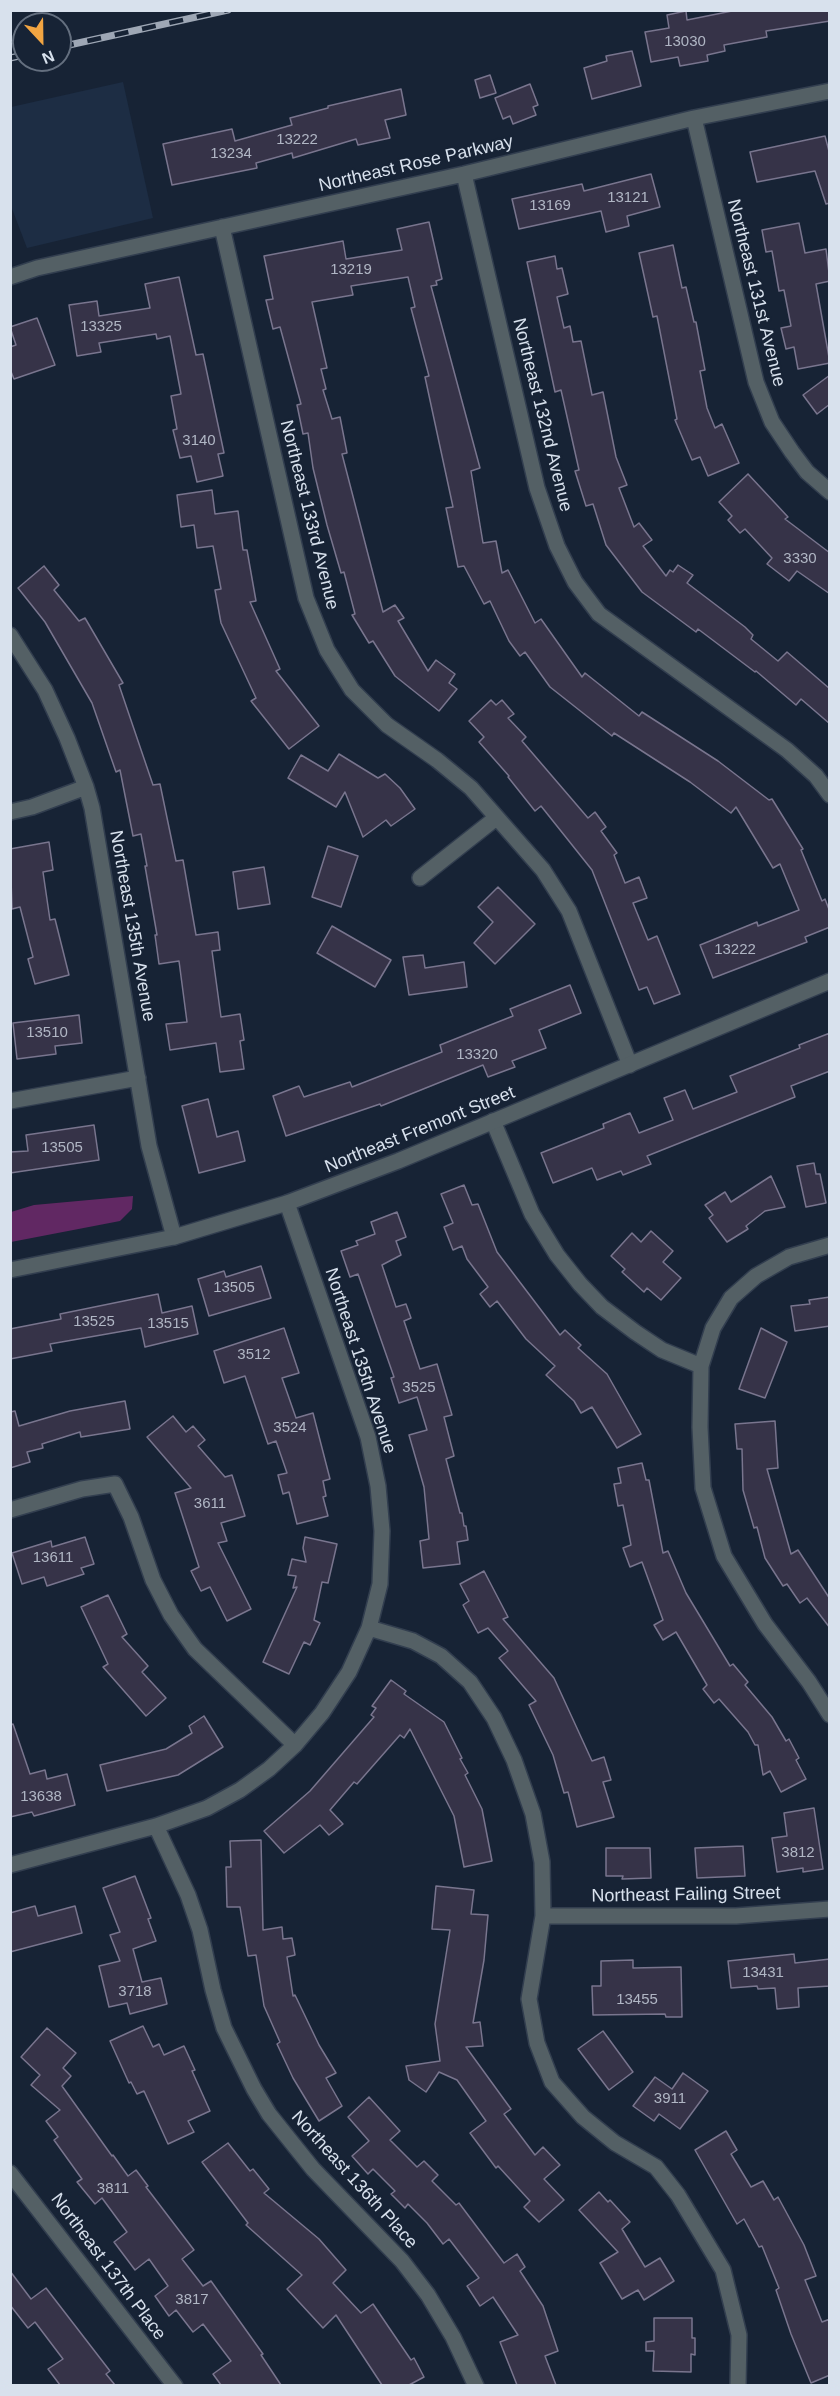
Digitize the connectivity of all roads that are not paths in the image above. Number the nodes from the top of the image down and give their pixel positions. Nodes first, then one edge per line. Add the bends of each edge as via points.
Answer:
1 (830, 91) edge
2 (693, 118) junction
3 (464, 174) junction
4 (222, 227) junction
5 (10, 277) edge
6 (830, 492) edge
7 (10, 635) edge
8 (87, 787) junction
9 (830, 795) edge
10 (10, 812) edge
11 (496, 818) junction
12 (420, 878) dead end
13 (830, 981) edge
14 (630, 1065) junction
15 (138, 1078) junction
16 (10, 1101) edge
17 (493, 1121) junction
18 (287, 1203) junction
19 (174, 1237) junction
20 (830, 1245) edge
21 (10, 1270) edge
22 (701, 1366) junction
23 (10, 1510) edge
24 (369, 1628) junction
25 (830, 1714) edge
26 (295, 1745) junction
27 (156, 1826) junction
28 (10, 1865) edge
29 (830, 1909) edge
30 (543, 1916) junction
31 (10, 2173) edge
32 (175, 2385) edge
33 (476, 2385) edge
34 (738, 2385) edge

1 - 2 street, Northeast Rose Parkway
2 - 3 street, Northeast Rose Parkway
2 - 6 street, Northeast 131st Avenue via 756,382 772,422 792,452
3 - 4 street, Northeast Rose Parkway
3 - 9 street, Northeast 132nd Avenue via 537,488 557,546 575,582 599,614 787,750 816,776
4 - 5 street, Northeast Rose Parkway
4 - 11 street, Northeast 133rd Avenue via 306,598 327,650 352,690 387,725 462,781
7 - 8 street, Northeast 135th Avenue via 45,690
8 - 10 street
8 - 15 street, Northeast 135th Avenue
11 - 12 street
11 - 14 street, Northeast 133rd Avenue via 543,870 569,911
13 - 14 street, Northeast Fremont Street
14 - 17 street, Northeast Fremont Street
15 - 16 street
15 - 19 street, Northeast 135th Avenue via 148,1146
17 - 18 street, Northeast Fremont Street
17 - 22 street via 532,1214 580,1284 635,1332 662,1350
18 - 19 street, Northeast Fremont Street
18 - 24 street, Northeast 135th Avenue via 368,1437 378,1486 382,1531 380,1584
19 - 21 street, Northeast Fremont Street
20 - 22 street via 789,1257 756,1276 731,1298 713,1328
22 - 25 street via 703,1488 724,1556 765,1624
23 - 26 street via 82,1489 115,1484 171,1615 195,1648
24 - 26 street, Northeast 135th Avenue via 349,1672
24 - 30 street via 413,1641 441,1656 470,1682 494,1718 533,1814 542,1862
26 - 27 street, Northeast 135th Avenue via 240,1790 207,1808
27 - 28 street, Northeast 135th Avenue
27 - 33 street, Northeast 136th Place via 189,1895 224,2028 254,2089 269,2115 313,2169 402,2261 428,2295
29 - 30 street, Northeast Failing Street via 736,1916
30 - 34 street via 529,1999 537,2043 552,2082 583,2117 615,2143 656,2167 678,2195 723,2270 739,2336
31 - 32 street, Northeast 137th Place

